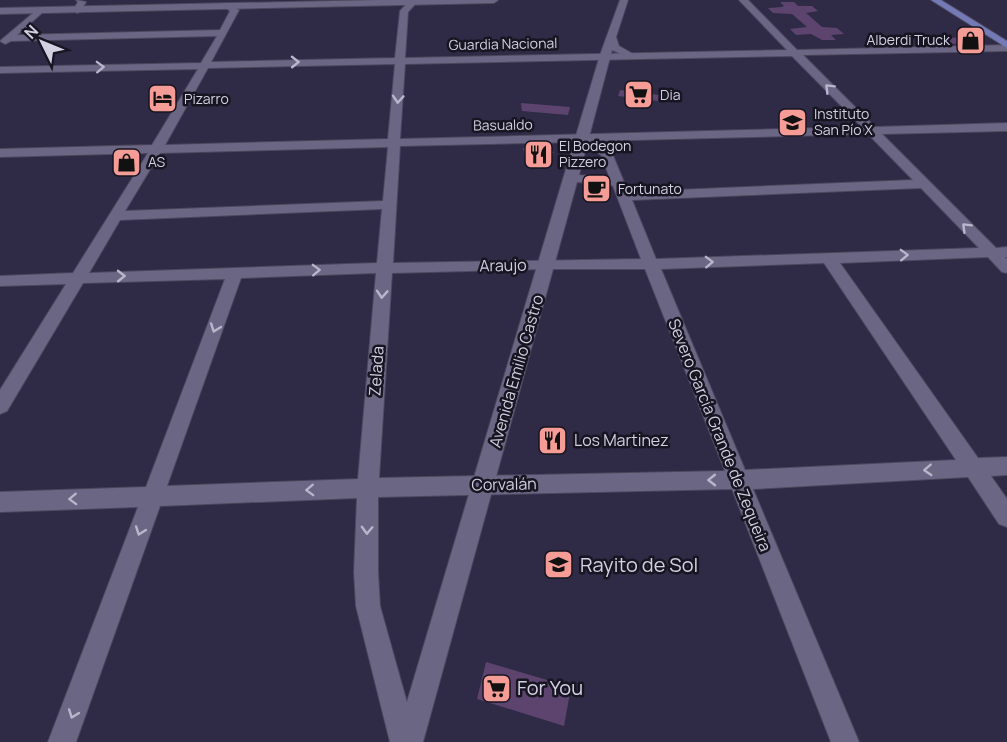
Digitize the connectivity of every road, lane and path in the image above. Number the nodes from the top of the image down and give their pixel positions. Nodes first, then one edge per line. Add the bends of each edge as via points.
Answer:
1 (80, 0) edge
2 (494, 0) edge
3 (624, 0) edge
4 (743, 0) edge
5 (935, 0) edge
6 (373, 1) edge
7 (413, 1) edge
8 (206, 3) edge
9 (227, 6) junction
10 (39, 10) junction
11 (77, 10) junction
12 (0, 11) edge
13 (223, 33) junction
14 (611, 36) junction
15 (4, 41) edge
16 (1007, 47) edge
17 (793, 52) junction
18 (630, 55) junction
19 (604, 56) junction
20 (400, 60) junction
21 (205, 64) junction
22 (0, 70) edge
23 (1007, 127) edge
24 (872, 131) junction
25 (583, 138) junction
26 (394, 142) junction
27 (157, 148) junction
28 (0, 153) edge
29 (572, 178) junction
30 (618, 182) junction
31 (923, 184) junction
32 (623, 196) junction
33 (389, 205) junction
34 (116, 216) junction
35 (999, 252) edge
36 (828, 257) junction
37 (546, 264) junction
38 (650, 264) junction
39 (384, 268) junction
40 (1007, 268) edge
41 (235, 273) junction
42 (79, 277) junction
43 (0, 281) edge
44 (0, 406) edge
45 (1007, 466) edge
46 (973, 468) junction
47 (740, 480) junction
48 (483, 484) junction
49 (368, 488) junction
50 (152, 497) junction
51 (0, 502) edge
52 (1007, 517) edge
53 (62, 742) edge
54 (406, 742) edge
55 (845, 742) edge

1 - 11 street
2 - 7 street
3 - 14 street, Avenida Emilio Castro
4 - 17 street
5 - 16 main road
6 - 7 street
6 - 9 street
7 - 20 street, Zelada via 404,11
8 - 9 street
8 - 11 street
9 - 13 street via 235,10
10 - 11 street
10 - 12 street
10 - 15 street
13 - 15 street
13 - 21 street
14 - 18 street via 615,48
14 - 19 street, Avenida Emilio Castro
16 - 17 street, Guardia Nacional
17 - 18 street, Guardia Nacional
24 -> 17 street
18 - 19 street, Guardia Nacional
19 - 20 street, Guardia Nacional
19 - 25 street, Avenida Emilio Castro
21 -> 20 street, Guardia Nacional
20 -> 26 street, Zelada
22 -> 21 street, Guardia Nacional
21 - 27 street
23 - 24 street, Basualdo
24 - 25 street, Basualdo
24 - 31 street
25 - 26 street, Basualdo
25 - 29 street, Avenida Emilio Castro
25 - 30 street, Severo García Grande de Zequeira via 606,153
26 - 27 street, Basualdo
26 - 33 street, Zelada
27 - 28 street, Basualdo
27 - 34 street
29 - 30 street
29 - 37 street, Avenida Emilio Castro
30 - 32 street, Severo García Grande de Zequeira
31 - 32 street
35 -> 31 street
32 - 38 street, Severo García Grande de Zequeira
33 - 34 street
33 - 39 street, Zelada
34 - 42 street
36 -> 35 street, Araujo
35 - 40 street
38 -> 36 street, Araujo
36 - 46 street
37 - 38 street, Araujo
37 - 39 street, Araujo
37 - 48 street, Avenida Emilio Castro
38 - 47 street, Severo García Grande de Zequeira
41 -> 39 street, Araujo
39 -> 49 street, Zelada
42 -> 41 street, Araujo
41 -> 50 street
42 - 43 street, Araujo
42 - 44 street
45 - 46 street, Corvalán
46 -> 47 street, Corvalán
46 - 52 street
47 -> 48 street, Corvalán
47 - 55 street, Severo García Grande de Zequeira
48 - 49 street, Corvalán
48 - 54 street, Avenida Emilio Castro
49 -> 50 street, Corvalán
49 -> 54 street, Zelada via 368,606 390,698
50 -> 51 street, Corvalán
50 -> 53 street

